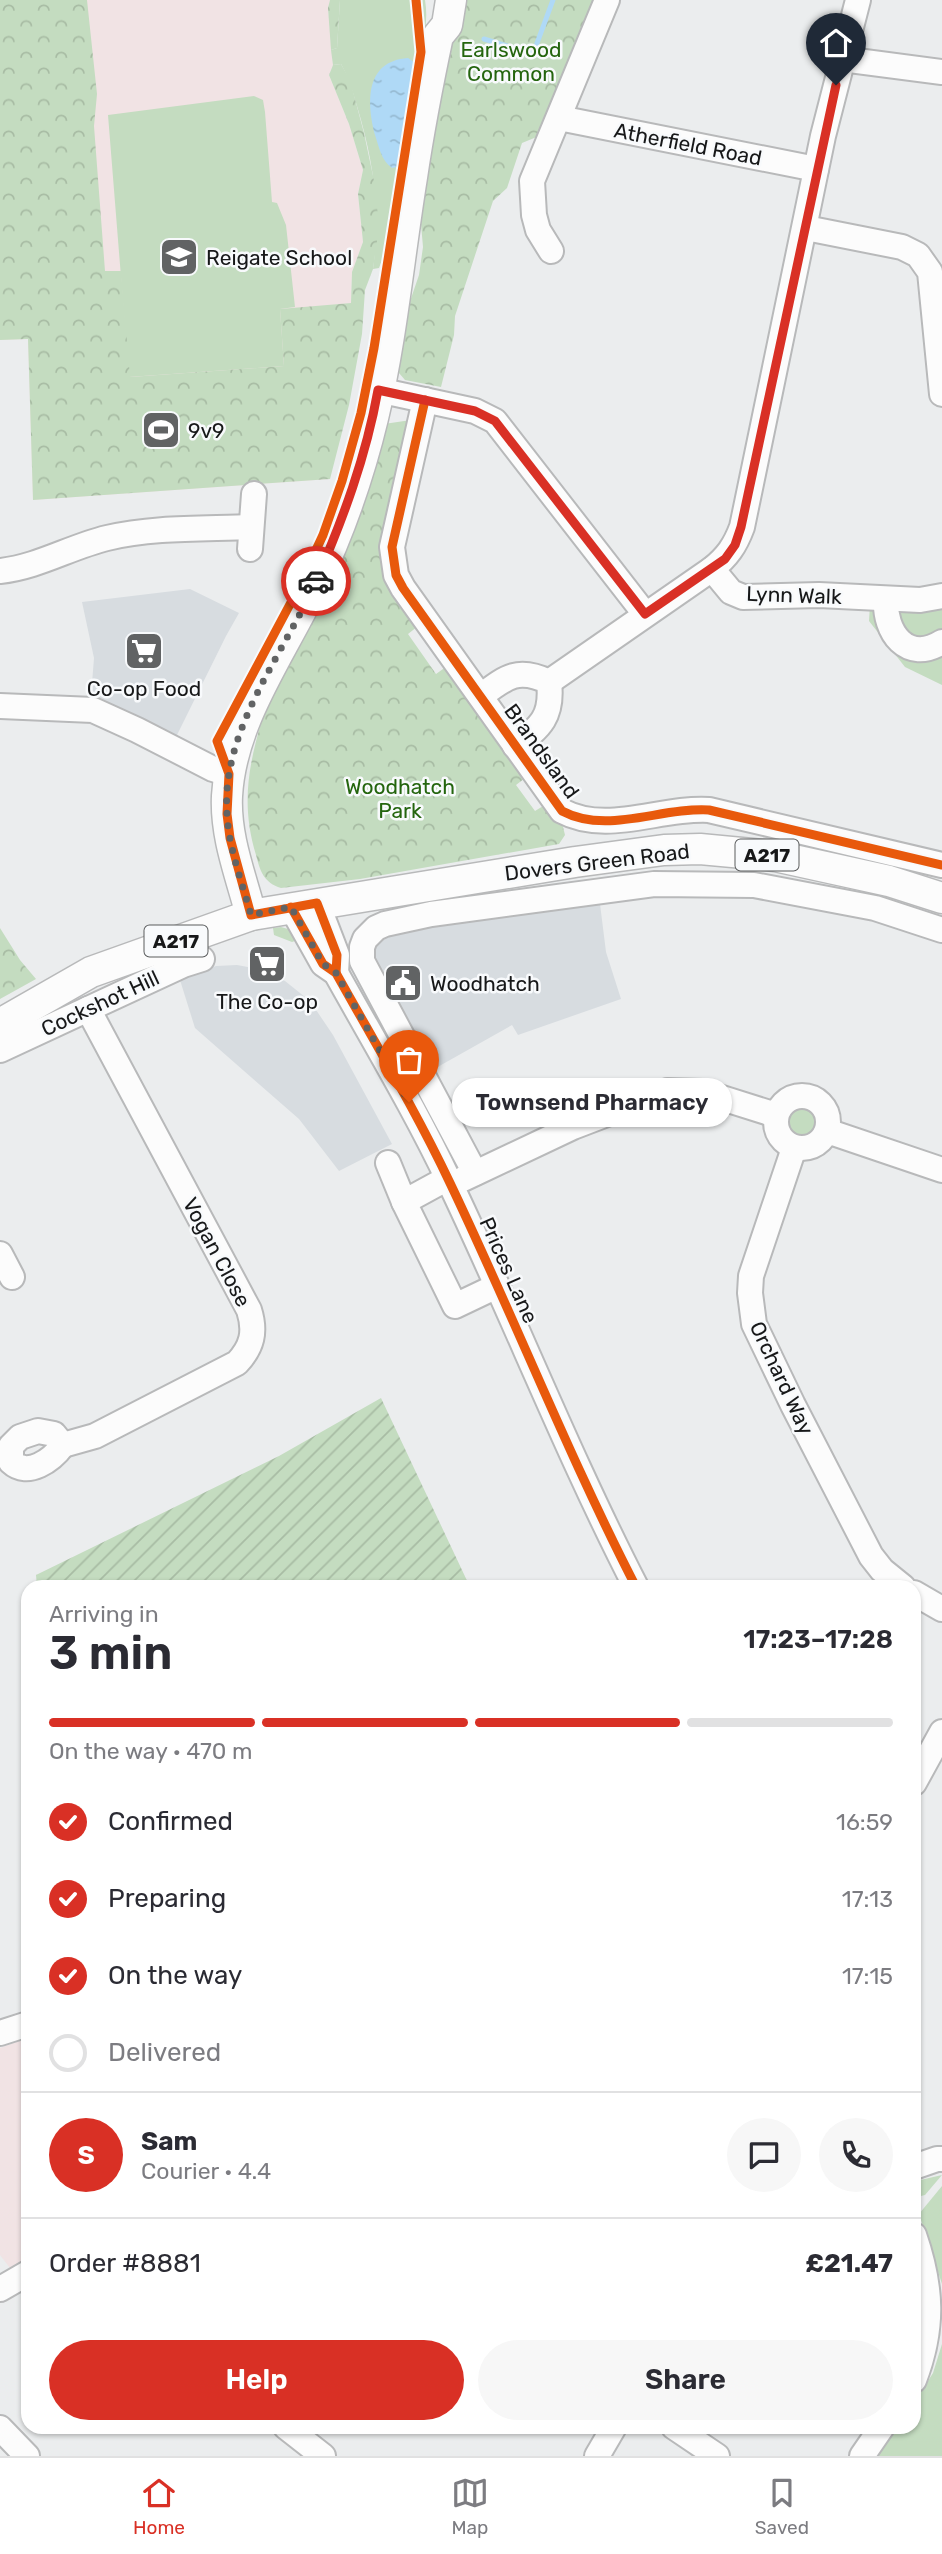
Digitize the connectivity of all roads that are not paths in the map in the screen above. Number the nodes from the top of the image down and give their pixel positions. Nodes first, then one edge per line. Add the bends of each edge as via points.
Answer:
1 (435, 0) edge
2 (451, 0) edge
3 (607, 0) edge
4 (858, 0) edge
5 (438, 36) junction
6 (842, 59) junction
7 (942, 72) edge
8 (559, 118) junction
9 (816, 169) junction
10 (806, 228) junction
11 (551, 251) dead end
12 (378, 390) junction
13 (942, 394) edge
14 (425, 400) junction
15 (254, 494) dead end
16 (712, 569) junction
17 (0, 571) edge
18 (942, 596) edge
19 (886, 599) junction
20 (645, 614) junction
21 (942, 642) edge
22 (549, 682) junction
23 (481, 696) junction
24 (0, 706) edge
25 (515, 746) junction
26 (229, 774) junction
27 (942, 865) edge
28 (942, 898) edge
29 (428, 900) junction
30 (304, 905) junction
31 (251, 915) junction
32 (942, 930) edge
33 (202, 959) dead end
34 (375, 985) junction
35 (349, 997) junction
36 (89, 1010) junction
37 (0, 1024) edge
38 (0, 1050) edge
39 (776, 1115) junction
40 (827, 1131) junction
41 (793, 1147) junction
42 (388, 1163) dead end
43 (942, 1170) edge
44 (475, 1173) junction
45 (450, 1181) junction
46 (404, 1202) junction
47 (0, 1254) edge
48 (12, 1277) dead end
49 (497, 1286) junction
50 (63, 1445) dead end
51 (633, 1580) edge
52 (894, 1580) edge
53 (921, 1597) edge
54 (942, 1609) edge
55 (942, 1732) edge
56 (921, 1770) edge
57 (21, 2026) edge
58 (0, 2033) edge
59 (942, 2159) edge
60 (921, 2164) edge
61 (921, 2257) edge
62 (21, 2277) edge
63 (0, 2289) edge
64 (921, 2362) edge
65 (0, 2428) edge
66 (295, 2434) edge
67 (610, 2434) edge
68 (684, 2434) edge
69 (877, 2434) edge
70 (27, 2456) edge
71 (323, 2456) edge
72 (597, 2456) edge
73 (717, 2456) edge
74 (862, 2456) edge

1 - 5 main road via 433,24
2 - 5 main road via 447,25
3 - 8 street
4 - 6 street
5 - 12 main road
6 - 7 street
6 - 9 street
8 - 9 street, Atherfield Road
8 - 11 street via 532,181 534,215
9 - 10 street
10 - 13 street via 902,247 918,255 930,272
10 - 16 street via 741,527 735,545
12 - 14 street
12 - 26 main road via 338,532 248,713
14 - 20 street via 475,411 495,421
14 - 23 street, Brandsland via 392,547 393,560 403,588
15 - 17 street via 251,538 162,531 109,538 33,565
16 - 19 street, Lynn Walk via 731,592 743,597
16 - 20 street
18 - 19 street, Lynn Walk
19 - 21 street via 887,622 905,646 926,650
20 - 22 street
22 - 23 street via 511,675
22 - 25 street via 548,712 542,724
23 - 25 street, Brandsland
24 - 26 street via 93,710
25 - 27 street, Brandsland via 562,811 575,818 608,821 709,810
26 - 31 main road via 230,838
28 - 29 main road, Dovers Green Road / A217 via 834,867 699,849 638,854
29 - 30 main road, Dovers Green Road / A217
29 - 32 street, Dovers Green Road via 654,884 754,885 876,908
29 - 34 street, Dovers Green Road via 376,928 365,939 362,961
30 - 31 main road, Cockshot Hill / A217
30 - 35 street, Prices Lane via 323,964 336,973
31 - 37 main road, Cockshot Hill / A217 via 91,972
33 - 36 street, Cockshot Hill
34 - 35 street
34 - 44 street
35 - 45 street, Prices Lane
36 - 38 street, Cockshot Hill
36 - 50 street, Vogan Close via 249,1310 253,1332 249,1349 237,1363 95,1436
39 - 40 street via 786,1101 810,1097 827,1114
39 - 41 street via 778,1135
39 - 44 street via 703,1092 667,1091 573,1127
40 - 41 street via 814,1146
40 - 43 street
41 - 52 street, Orchard Way via 751,1276 754,1324 871,1556
42 - 46 street
44 - 45 street
45 - 46 street
45 - 49 street, Prices Lane
46 - 49 street via 455,1306
47 - 48 street
49 - 51 street, Prices Lane
53 - 54 street
55 - 56 street
57 - 58 street
59 - 60 street
61 - 64 street via 929,2314
62 - 63 street
65 - 70 street
66 - 71 street
67 - 72 street
68 - 73 street
69 - 74 street

